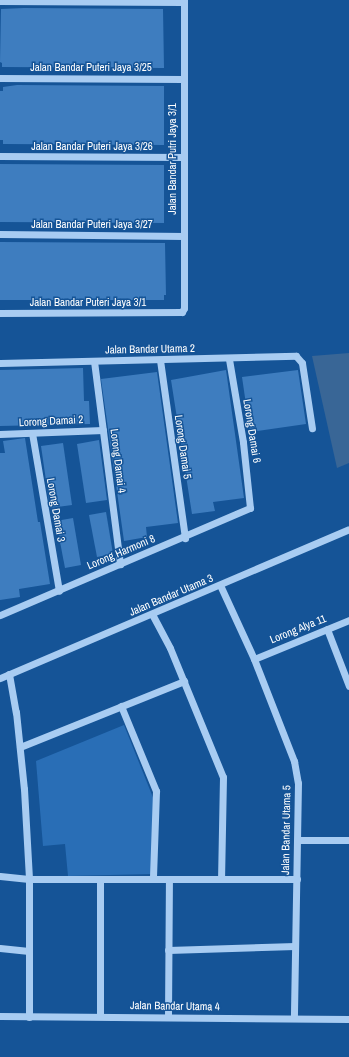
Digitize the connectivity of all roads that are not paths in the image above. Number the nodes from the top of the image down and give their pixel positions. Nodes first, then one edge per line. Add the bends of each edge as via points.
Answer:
1 (0, 0) edge
2 (183, 1) edge
3 (0, 78) edge
4 (183, 79) junction
5 (0, 156) edge
6 (183, 157) junction
7 (0, 234) edge
8 (184, 236) junction
9 (0, 313) edge
10 (177, 314) joint
11 (229, 359) junction
12 (160, 360) junction
13 (94, 362) junction
14 (0, 363) edge
15 (312, 428) dead end
16 (103, 430) junction
17 (32, 433) junction
18 (0, 434) edge
19 (250, 508) joint
20 (349, 529) edge
21 (185, 538) junction
22 (120, 564) junction
23 (220, 586) junction
24 (59, 591) junction
25 (152, 614) junction
26 (0, 615) edge
27 (349, 620) edge
28 (327, 629) junction
29 (254, 659) junction
30 (9, 674) junction
31 (0, 678) edge
32 (184, 681) junction
33 (349, 686) edge
34 (121, 706) junction
35 (20, 747) junction
36 (298, 840) junction
37 (349, 840) edge
38 (0, 876) edge
39 (29, 879) junction
40 (100, 879) junction
41 (153, 879) junction
42 (169, 879) junction
43 (221, 879) junction
44 (296, 879) junction
45 (295, 946) junction
46 (0, 948) edge
47 (168, 950) junction
48 (29, 951) junction
49 (0, 1016) edge
50 (100, 1016) junction
51 (168, 1016) junction
52 (30, 1017) junction
53 (294, 1018) junction
54 (349, 1019) edge

1 - 2 street
2 - 4 street, Jalan Bandar Putri Jaya 3/1
3 - 4 street, Jalan Bandar Puteri Jaya 3/25
4 - 6 street, Jalan Bandar Putri Jaya 3/1
5 - 6 street, Jalan Bandar Puteri Jaya 3/26
6 - 8 street, Jalan Bandar Putri Jaya 3/1
7 - 8 street, Jalan Bandar Puteri Jaya 3/27
8 - 10 street, Jalan Bandar Putri Jaya 3/1 via 184,308
9 - 10 street, Jalan Bandar Puteri Jaya 3/1
11 - 12 street, Jalan Bandar Utama 2
11 - 15 street, Jalan Bandar Utama 2 via 296,356 300,358
11 - 19 street, Lorong Damai 6 via 243,442
12 - 13 street, Jalan Bandar Utama 2
12 - 21 street, Lorong Damai 5
13 - 14 street, Jalan Bandar Utama 2
13 - 16 street, Lorong Damai 4
16 - 17 street, Lorong Damai 2
16 - 22 street, Lorong Damai 4
17 - 18 street, Lorong Damai 2
17 - 24 street, Lorong Damai 3
19 - 21 street, Lorong Harmoni 8
20 - 23 street, Jalan Bandar Utama 3
21 - 22 street, Lorong Harmoni 8
22 - 24 street, Lorong Harmoni 8
23 - 25 street, Jalan Bandar Utama 3
23 - 29 street, Jalan Bandar Utama 5
24 - 26 street, Lorong Harmoni 8
25 - 30 street, Jalan Bandar Utama 3
25 - 32 street
27 - 28 street, Lorong Alya 11
28 - 29 street, Lorong Alya 11
28 - 33 street
29 - 36 street, Jalan Bandar Utama 5 via 294,761 298,783
30 - 31 street, Jalan Bandar Utama 3
30 - 35 street
32 - 34 street
32 - 43 street via 223,777
34 - 35 street
34 - 41 street via 156,791
35 - 39 street
36 - 37 street
36 - 44 street, Jalan Bandar Utama 5
38 - 39 street
39 - 40 street
39 - 48 street
40 - 41 street
40 - 50 street
41 - 42 street
42 - 43 street
42 - 47 street
43 - 44 street
44 - 45 street, Jalan Bandar Utama 5
45 - 47 street
45 - 53 street, Jalan Bandar Utama 5
46 - 48 street
47 - 51 street
48 - 52 street
49 - 52 street, Jalan Bandar Utama 4
50 - 51 street, Jalan Bandar Utama 4
50 - 52 street, Jalan Bandar Utama 4
51 - 53 street, Jalan Bandar Utama 4
53 - 54 street, Jalan Bandar Utama 4

